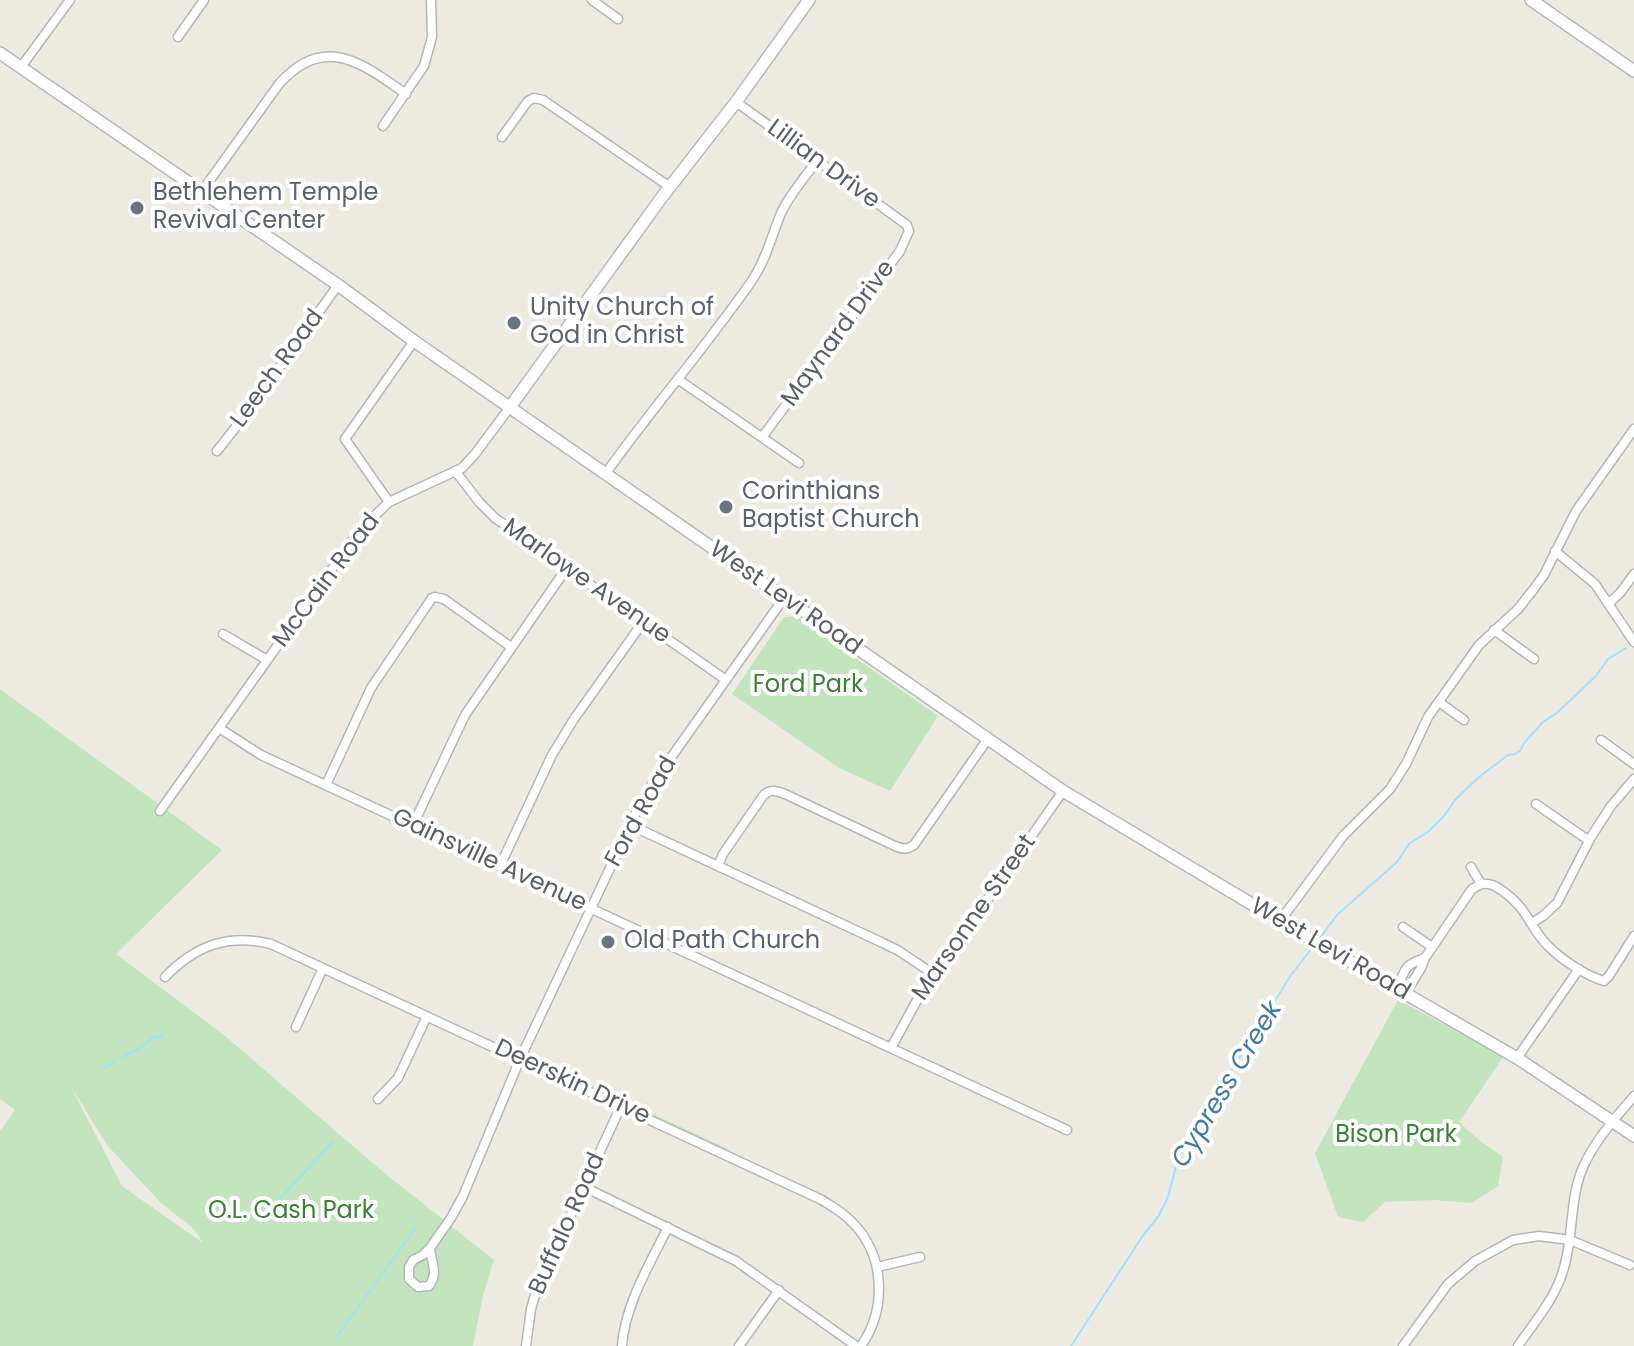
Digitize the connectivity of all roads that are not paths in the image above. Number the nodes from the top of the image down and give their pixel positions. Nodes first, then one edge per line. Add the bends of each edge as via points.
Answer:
1 (70, 0) edge
2 (204, 0) edge
3 (431, 0) edge
4 (592, 0) edge
5 (809, 0) edge
6 (1535, 1) edge
7 (618, 19) dead end
8 (178, 37) dead end
9 (0, 53) edge
10 (21, 67) junction
11 (1634, 71) edge
12 (406, 94) junction
13 (736, 102) junction
14 (383, 126) dead end
15 (502, 137) dead end
16 (817, 161) junction
17 (670, 187) junction
18 (202, 191) junction
19 (909, 228) joint
20 (338, 285) junction
21 (414, 341) junction
22 (679, 380) junction
23 (510, 407) junction
24 (1634, 429) edge
25 (763, 436) junction
26 (217, 451) dead end
27 (799, 463) dead end
28 (456, 472) junction
29 (606, 473) junction
30 (389, 502) junction
31 (1555, 551) junction
32 (566, 569) junction
33 (1634, 574) edge
34 (784, 598) junction
35 (1609, 603) junction
36 (643, 622) junction
37 (1494, 630) junction
38 (223, 634) dead end
39 (1634, 642) edge
40 (511, 647) junction
41 (1534, 659) dead end
42 (267, 660) junction
43 (726, 680) junction
44 (1439, 702) junction
45 (1464, 720) dead end
46 (219, 728) junction
47 (987, 740) junction
48 (1601, 740) dead end
49 (1634, 764) edge
50 (1634, 779) edge
51 (326, 785) junction
52 (1063, 791) junction
53 (1536, 804) dead end
54 (160, 811) dead end
55 (413, 825) junction
56 (630, 825) junction
57 (1588, 840) junction
58 (500, 866) junction
59 (718, 866) junction
60 (1471, 867) dead end
61 (1481, 884) junction
62 (591, 909) junction
63 (1280, 921) junction
64 (1532, 923) junction
65 (1403, 927) dead end
66 (1634, 936) edge
67 (1432, 947) junction
68 (323, 968) junction
69 (1579, 969) junction
70 (935, 975) junction
71 (165, 977) dead end
72 (1401, 992) junction
73 (427, 1016) junction
74 (296, 1027) dead end
75 (891, 1048) junction
76 (1517, 1058) junction
77 (520, 1059) junction
78 (1634, 1096) edge
79 (378, 1099) dead end
80 (621, 1106) junction
81 (1613, 1121) junction
82 (1067, 1130) dead end
83 (1634, 1136) edge
84 (584, 1187) junction
85 (668, 1227) junction
86 (1570, 1240) junction
87 (430, 1248) junction
88 (920, 1257) dead end
89 (1630, 1265) dead end
90 (877, 1267) junction
91 (779, 1290) junction
92 (526, 1346) edge
93 (622, 1346) edge
94 (739, 1346) edge
95 (858, 1346) edge
96 (1403, 1346) edge
97 (1518, 1346) edge

1 - 10 street
2 - 8 street
3 - 12 street via 429,53
4 - 7 street
5 - 13 street, McCain Road
6 - 11 street
9 - 10 street, West Levi Road
10 - 18 street, West Levi Road
12 - 14 street
12 - 18 street via 348,59 304,63 279,84
13 - 16 street, Lillian Drive
13 - 17 street, McCain Road
15 - 17 street via 528,101 543,100
16 - 19 street, Lillian Drive
16 - 22 street via 783,211 758,272
17 - 23 street, McCain Road
18 - 20 street, West Levi Road
19 - 25 street, Maynard Drive via 900,251
20 - 21 street, West Levi Road
20 - 26 street, Leech Road
21 - 23 street, West Levi Road
21 - 30 street via 345,439
22 - 25 street
22 - 29 street
23 - 28 street, McCain Road
23 - 29 street, West Levi Road
24 - 31 street via 1576,511
25 - 27 street
28 - 30 street, McCain Road
28 - 32 street, Marlowe Avenue via 491,515
29 - 34 street, West Levi Road
30 - 42 street, McCain Road via 353,539
31 - 35 street
31 - 37 street via 1526,600
32 - 36 street, Marlowe Avenue
32 - 40 street
33 - 35 street
34 - 43 street, Ford Road
34 - 47 street, West Levi Road
35 - 39 street
36 - 43 street, Marlowe Avenue
36 - 58 street via 556,749
37 - 41 street
37 - 44 street
38 - 42 street
40 - 51 street via 444,599 432,598 369,691
40 - 55 street via 465,715
42 - 46 street, McCain Road
43 - 56 street, Ford Road via 653,783
44 - 45 street
44 - 63 street via 1390,789 1343,836
46 - 51 street, Gainsville Avenue
46 - 54 street, McCain Road
47 - 52 street, West Levi Road
47 - 59 street via 910,848 902,849 773,790 763,796
48 - 49 street
50 - 57 street
51 - 55 street, Gainsville Avenue
52 - 63 street, West Levi Road
52 - 70 street, Marsonne Street
53 - 57 street
55 - 58 street, Gainsville Avenue
56 - 59 street
56 - 62 street, Ford Road
57 - 64 street via 1557,903
58 - 62 street, Gainsville Avenue
59 - 70 street via 893,948
60 - 61 street
61 - 64 street via 1513,898
61 - 67 street via 1472,889
62 - 75 street, Gainsville Avenue
62 - 77 street, Ford Road
63 - 72 street, West Levi Road
64 - 69 street via 1548,946
65 - 67 street
66 - 69 street via 1604,981
67 - 72 street via 1425,958 1406,967
68 - 71 street, Deerskin Drive via 271,944 238,940 196,951
68 - 73 street, Deerskin Drive
68 - 74 street
69 - 76 street
70 - 75 street, Marsonne Street
72 - 76 street, West Levi Road
73 - 77 street, Deerskin Drive
73 - 79 street via 398,1078
75 - 82 street, Gainsville Avenue
76 - 81 street, West Levi Road
77 - 80 street, Deerskin Drive
77 - 87 street, Ford Road via 470,1180
78 - 81 street
80 - 84 street, Buffalo Road
80 - 90 street, Deerskin Drive via 834,1207 861,1231
81 - 83 street, West Levi Road
81 - 86 street via 1582,1170
84 - 85 street
84 - 92 street, Buffalo Road via 537,1288
85 - 91 street
85 - 93 street via 626,1318
86 - 89 street
86 - 96 street via 1513,1240 1475,1261 1448,1284
86 - 97 street via 1554,1294
87 - 87 street, Ford Road via 409,1267 409,1279 418,1287 429,1286 434,1279
88 - 90 street
90 - 95 street, Deerskin Drive via 877,1314
91 - 94 street
91 - 95 street

